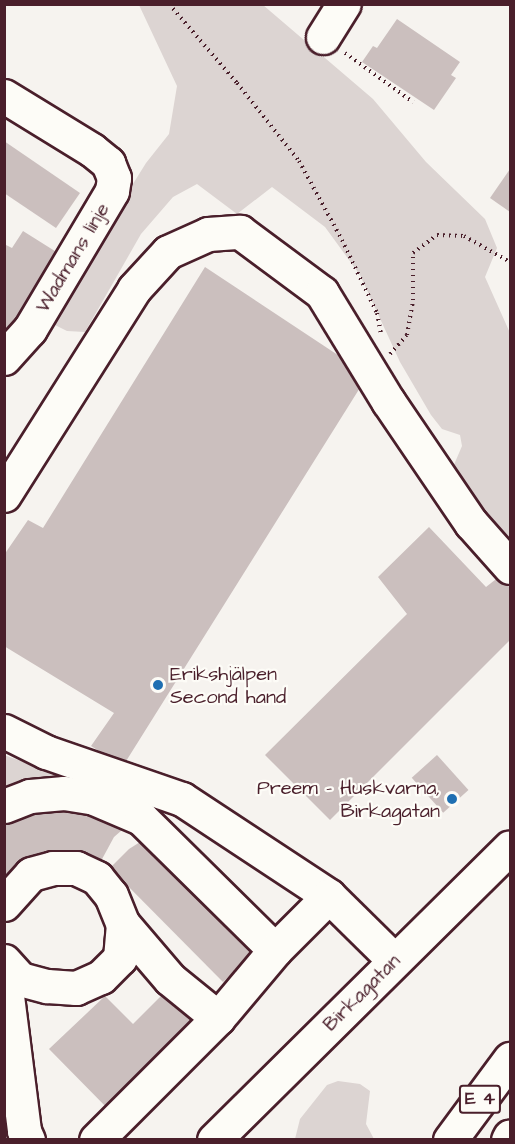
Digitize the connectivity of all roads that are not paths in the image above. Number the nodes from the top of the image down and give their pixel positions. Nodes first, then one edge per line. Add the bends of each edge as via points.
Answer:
1 (344, 4) edge
2 (322, 38) road end
3 (4, 96) edge
4 (4, 358) edge
5 (4, 495) edge
6 (510, 567) edge
7 (4, 731) edge
8 (4, 806) edge
9 (510, 847) edge
10 (330, 896) junction
11 (4, 904) edge
12 (123, 924) junction
13 (274, 950) junction
14 (394, 960) junction
15 (4, 961) edge
16 (4, 972) edge
17 (218, 1018) junction
18 (510, 1059) edge
19 (28, 1140) edge
20 (96, 1140) edge
21 (214, 1140) edge
22 (450, 1140) edge

1 - 2 main road
3 - 4 main road, Wadmans linje via 92,150 108,163 114,178 112,191 30,329
5 - 6 main road via 134,289 168,252 208,234 240,232 322,293 388,401 465,514
7 - 10 main road via 46,752 182,800
8 - 13 main road via 30,796 64,793 94,798 141,818
9 - 14 main road, Birkagatan
10 - 13 main road
10 - 14 main road
11 - 12 main road via 31,874 53,868 76,868 97,878 111,895
12 - 15 main road via 120,958 101,978 76,988 20,979
12 - 17 main road via 170,980
13 - 17 main road
14 - 21 main road, Birkagatan
16 - 19 main road
17 - 20 main road
18 - 22 main road, E 4

